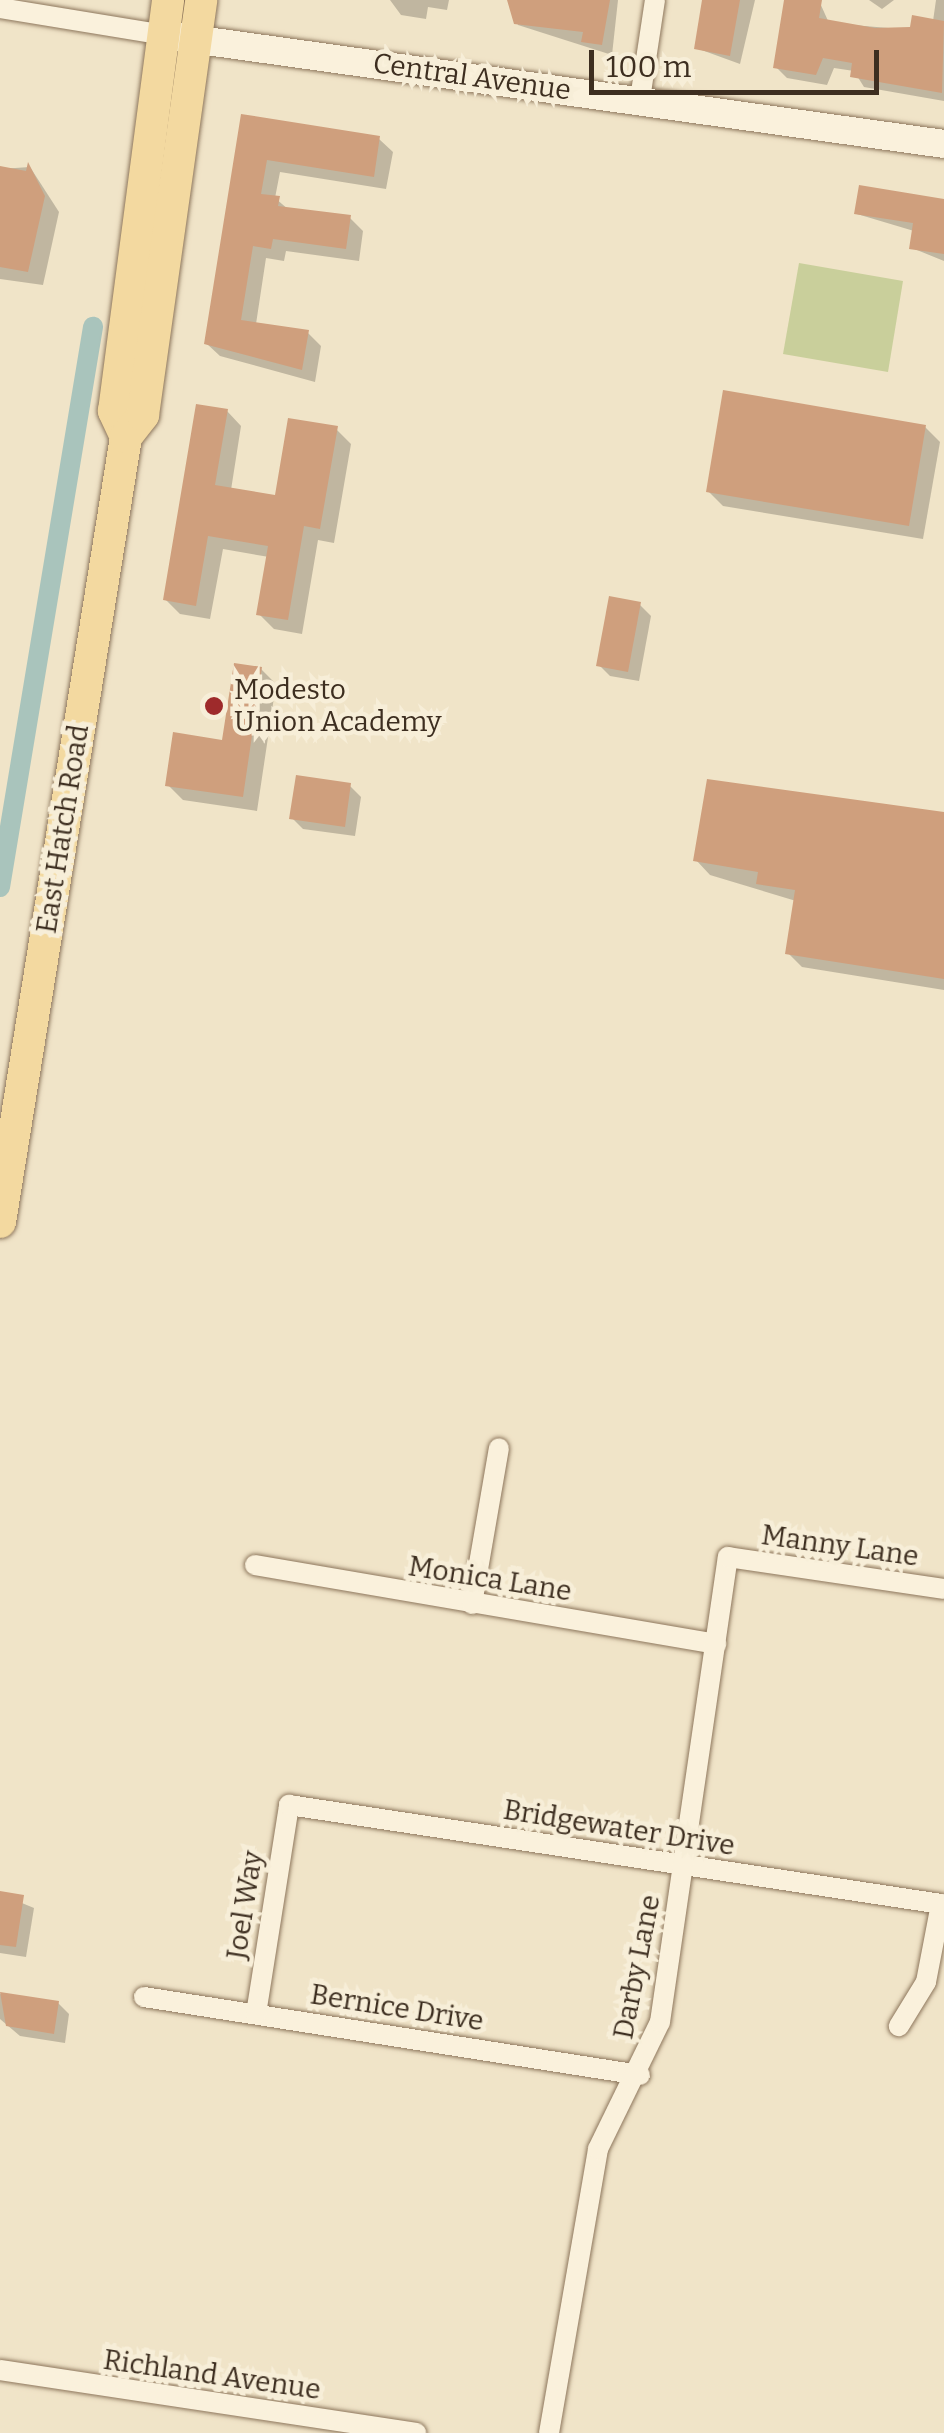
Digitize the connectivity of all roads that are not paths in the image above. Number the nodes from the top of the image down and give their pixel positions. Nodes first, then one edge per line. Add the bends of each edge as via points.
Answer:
1 (168, 0) edge
2 (202, 0) edge
3 (654, 0) edge
4 (0, 8) edge
5 (181, 37) junction
6 (640, 99) junction
7 (944, 144) edge
8 (3, 1180) edge
9 (0, 1222) edge
10 (499, 1448) dead end
11 (728, 1557) joint
12 (256, 1565) dead end
13 (944, 1589) edge
14 (472, 1604) junction
15 (716, 1644) junction
16 (289, 1806) joint
17 (684, 1866) junction
18 (144, 1996) dead end
19 (256, 2014) junction
20 (899, 2026) dead end
21 (640, 2074) junction
22 (0, 2370) edge
23 (409, 2432) edge
24 (549, 2433) edge

1 - 5 main road, East Hatch Road
2 - 5 main road, East Hatch Road
3 - 6 street
4 - 5 street, Central Avenue
5 - 6 street, Central Avenue
5 - 8 main road, East Hatch Road via 114,411 126,437
6 - 7 street, Central Avenue
8 - 9 main road, East Hatch Road
10 - 14 street
11 - 13 street, Manny Lane
11 - 15 street, Darby Lane
12 - 14 street, Monica Lane
14 - 15 street, Monica Lane
15 - 17 street, Darby Lane
16 - 17 street, Bridgewater Drive
16 - 19 street, Joel Way
17 - 20 street, Bridgewater Drive via 941,1904 926,1982
17 - 21 street, Darby Lane via 660,2022
18 - 19 street, Bernice Drive
19 - 21 street, Bernice Drive
21 - 24 street, Darby Lane via 598,2149
22 - 23 street, Richland Avenue

